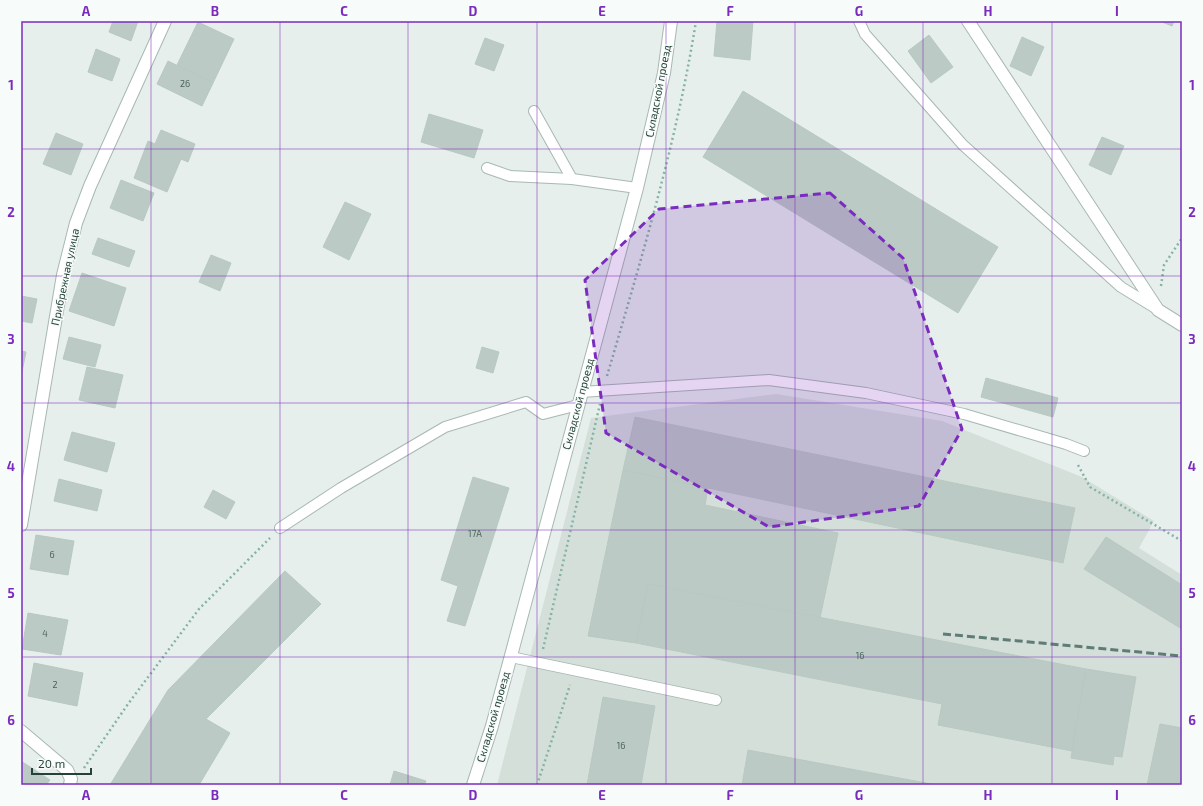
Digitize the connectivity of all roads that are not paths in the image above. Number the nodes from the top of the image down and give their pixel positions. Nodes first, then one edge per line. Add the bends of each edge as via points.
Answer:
1 (165, 21) edge
2 (671, 21) edge
3 (858, 21) edge
4 (968, 21) edge
5 (534, 110) dead end
6 (487, 168) dead end
7 (572, 179) junction
8 (637, 188) junction
9 (1158, 310) junction
10 (1182, 325) edge
11 (581, 392) junction
12 (578, 405) junction
13 (1084, 451) dead end
14 (21, 525) edge
15 (280, 528) road end
16 (510, 657) junction
17 (716, 700) dead end
18 (21, 731) edge
19 (70, 785) edge
20 (473, 785) edge

1 - 14 street, Прибрежная улица via 90,186 76,223 63,275
2 - 8 street, Складской проезд via 664,73
3 - 9 lane via 866,34 963,145 1121,287
4 - 9 street
5 - 7 lane
6 - 7 lane via 510,176
7 - 8 lane
8 - 11 street, Складской проезд
9 - 10 street
11 - 12 street, Складской проезд
11 - 13 lane via 769,380 866,393 964,414
12 - 15 lane via 543,414 526,402 445,427 341,488
12 - 16 street, Складской проезд
16 - 17 lane
16 - 20 street, Складской проезд
18 - 19 street via 67,770

